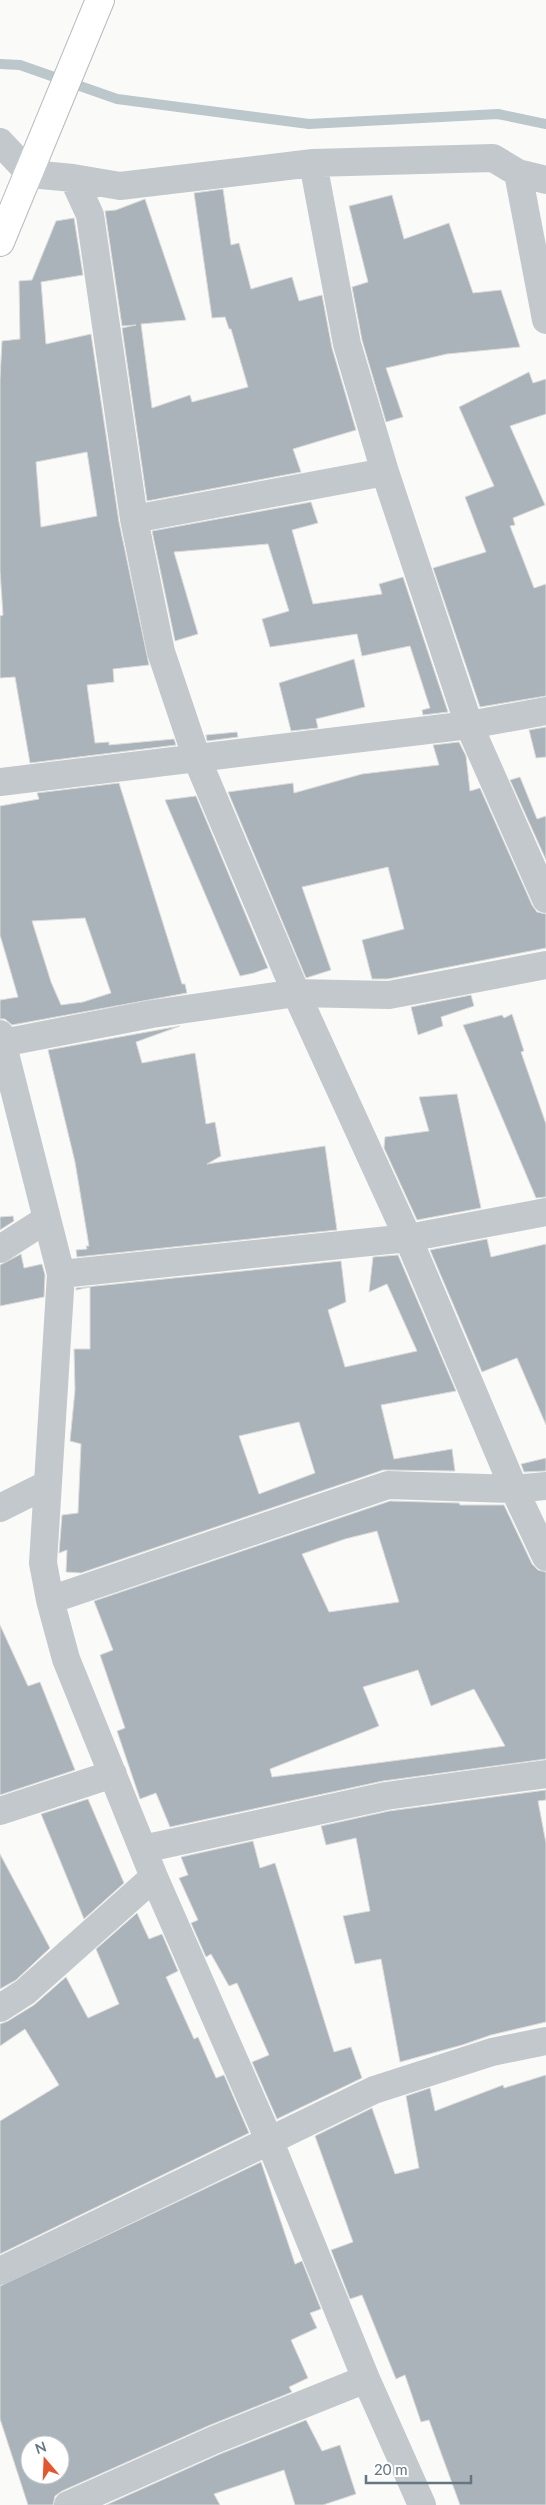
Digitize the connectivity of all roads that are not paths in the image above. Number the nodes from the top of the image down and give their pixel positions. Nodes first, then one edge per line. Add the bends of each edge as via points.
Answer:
1 (100, 0) edge
2 (0, 142) edge
3 (313, 163) junction
4 (518, 173) junction
5 (30, 174) junction
6 (73, 178) junction
7 (546, 180) edge
8 (0, 242) edge
9 (546, 320) edge
10 (385, 472) junction
11 (134, 519) junction
12 (546, 711) edge
13 (469, 725) junction
14 (197, 759) junction
15 (0, 782) edge
16 (546, 898) edge
17 (546, 965) edge
18 (296, 993) junction
19 (1, 1038) edge
20 (546, 1212) edge
21 (47, 1219) junction
22 (408, 1238) junction
23 (0, 1249) edge
24 (61, 1274) junction
25 (46, 1485) junction
26 (546, 1486) edge
27 (514, 1489) junction
28 (0, 1508) edge
29 (546, 1557) edge
30 (50, 1600) junction
31 (114, 1774) junction
32 (546, 1774) edge
33 (0, 1810) edge
34 (143, 1849) junction
35 (154, 1877) junction
36 (0, 2008) edge
37 (546, 2041) edge
38 (270, 2142) junction
39 (0, 2271) edge
40 (366, 2379) junction
41 (68, 2505) edge
42 (422, 2505) edge

1 - 5 main road
2 - 5 street
3 - 4 street via 493,158
3 - 6 street via 120,186
3 - 10 street via 347,344
4 - 7 street
4 - 9 street
5 - 6 street
5 - 8 main road
6 - 11 street via 90,215
10 - 11 street
10 - 13 street
11 - 14 street via 161,652
12 - 13 street
13 - 14 street
13 - 16 street
14 - 15 street
14 - 18 street
17 - 18 street via 389,995
18 - 19 street
18 - 22 street
19 - 21 street
20 - 22 street
21 - 23 street
21 - 24 street
22 - 24 street
22 - 27 street
24 - 25 street
25 - 28 street
25 - 30 street via 43,1563
26 - 27 street
27 - 29 street
27 - 30 street via 388,1486
30 - 31 street via 66,1659
31 - 33 street
31 - 34 street
32 - 34 street via 386,1796
34 - 35 street
35 - 36 street via 26,1992
35 - 38 street
37 - 38 street via 492,2052 374,2090
38 - 39 street
38 - 40 street
40 - 41 street via 214,2440
40 - 42 street

